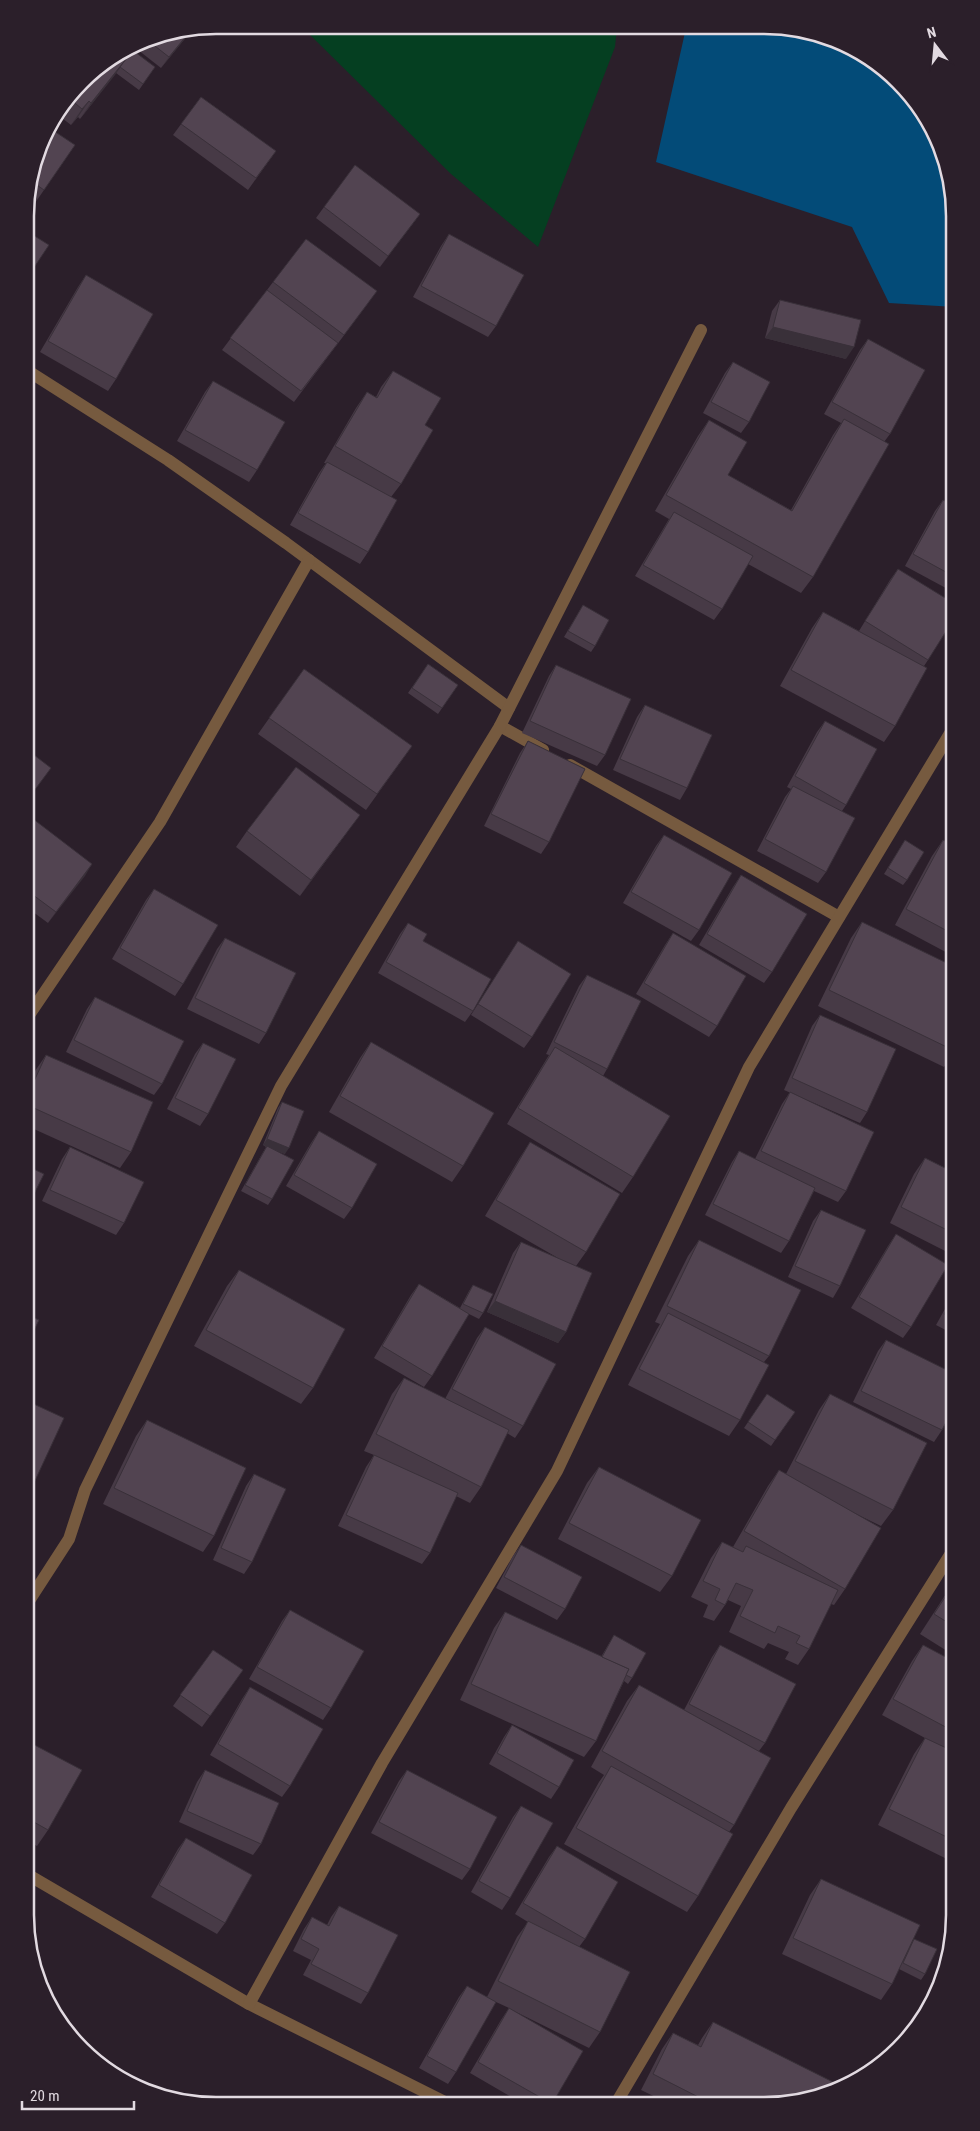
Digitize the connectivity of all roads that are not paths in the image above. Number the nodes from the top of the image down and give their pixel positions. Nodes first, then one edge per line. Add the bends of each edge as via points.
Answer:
1 (701, 330) dead end
2 (34, 375) edge
3 (309, 560) junction
4 (509, 708) junction
5 (500, 726) junction
6 (946, 740) edge
7 (840, 917) junction
8 (34, 1008) edge
9 (946, 1561) edge
10 (34, 1593) edge
11 (34, 1878) edge
12 (249, 2004) junction
13 (435, 2097) edge
14 (620, 2097) edge

1 - 4 street
2 - 3 street via 168,460
3 - 4 street
3 - 8 street via 160,822
4 - 5 street
5 - 7 street
5 - 10 street via 282,1086 85,1490 69,1538
6 - 7 street
7 - 12 street via 749,1068 557,1471 382,1763
9 - 14 street via 791,1808
11 - 12 street
12 - 13 street

